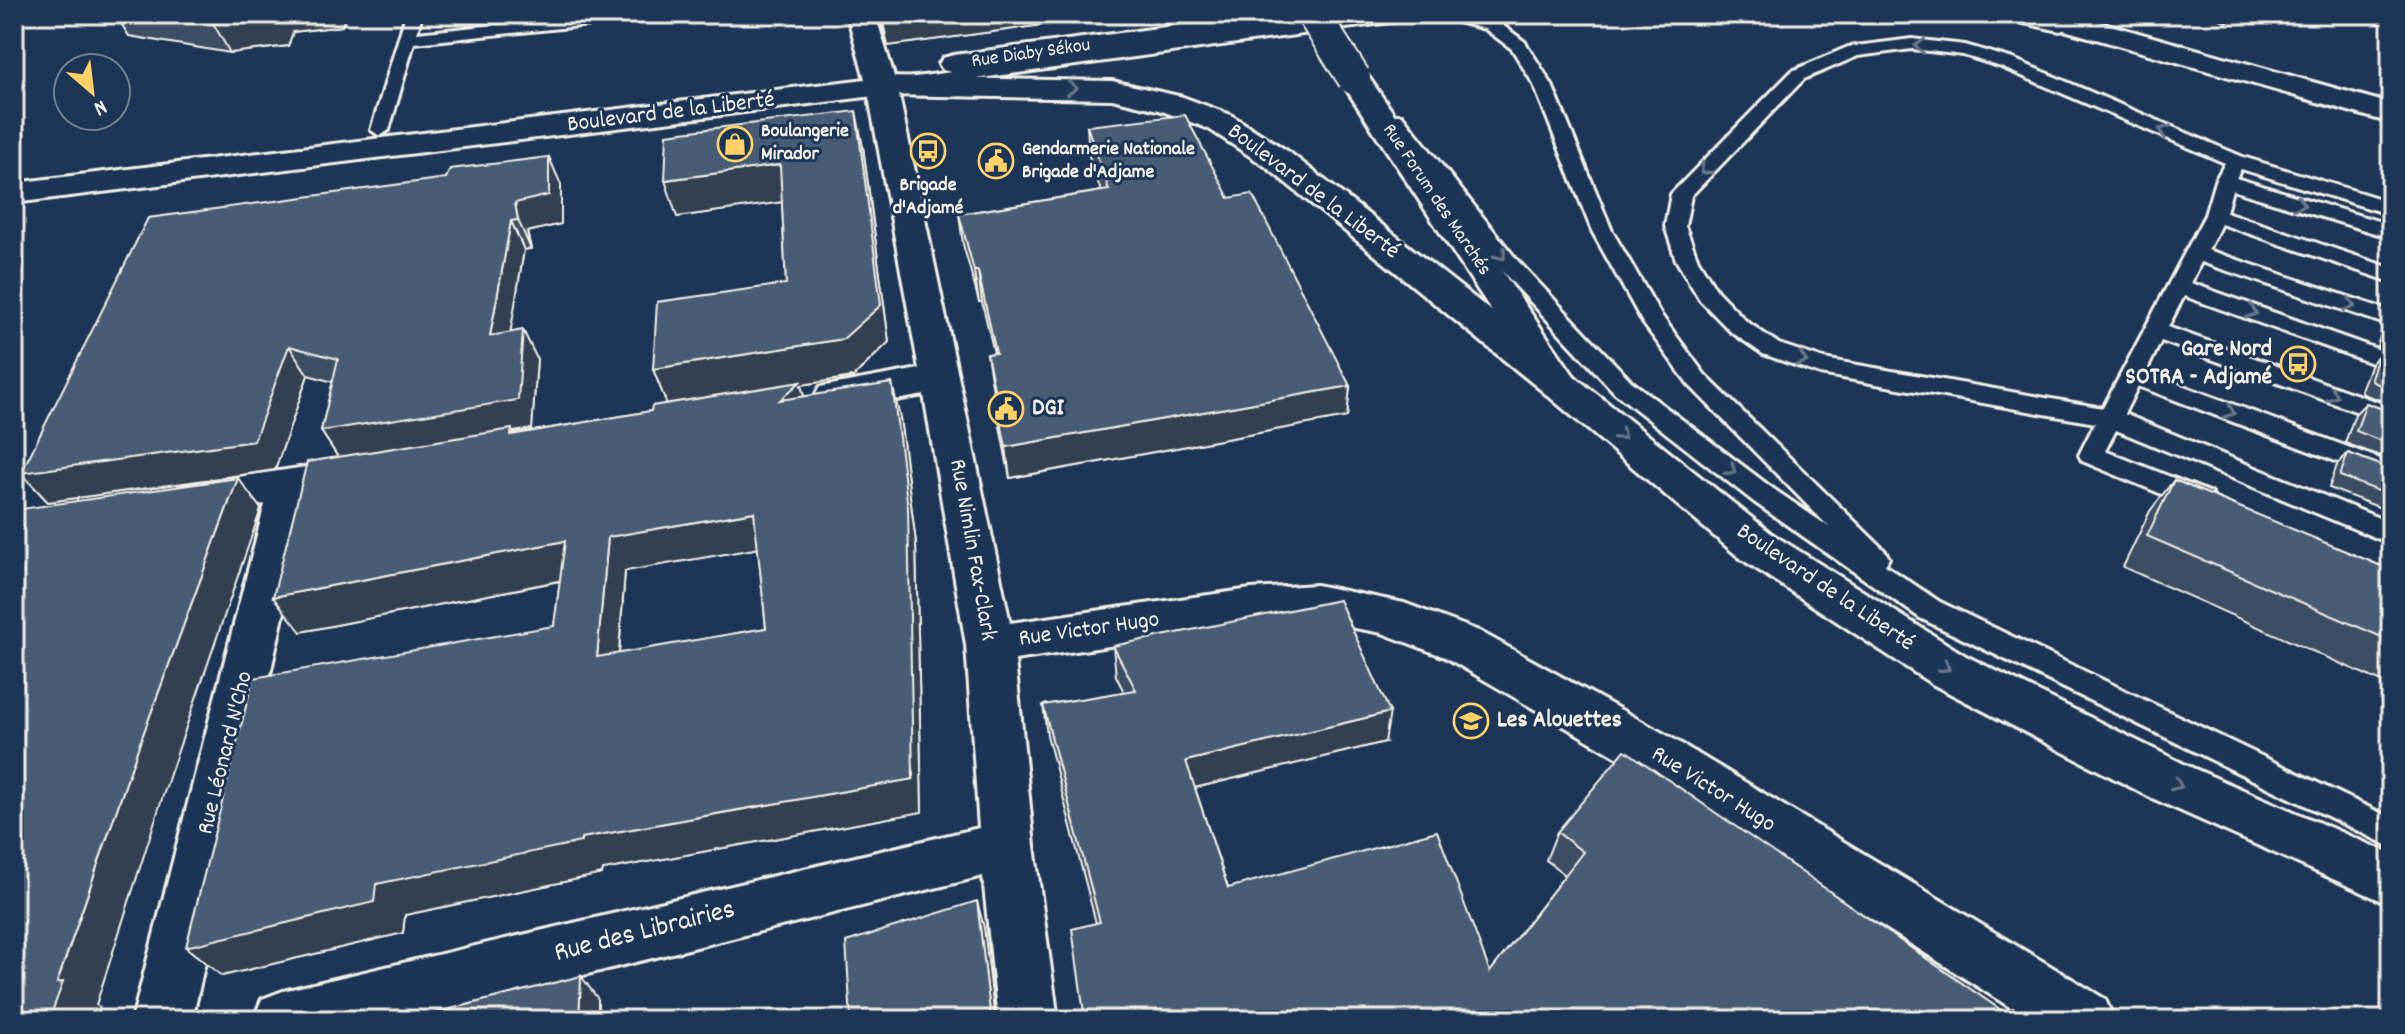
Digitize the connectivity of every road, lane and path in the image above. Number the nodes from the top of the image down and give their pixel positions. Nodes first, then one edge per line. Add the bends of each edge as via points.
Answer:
1 (414, 14) edge
2 (650, 14) edge
3 (861, 14) edge
4 (1313, 14) edge
5 (1329, 14) edge
6 (1412, 14) edge
7 (1449, 14) edge
8 (2020, 14) edge
9 (2050, 18) edge
10 (407, 39) junction
11 (2253, 73) junction
12 (879, 80) junction
13 (1358, 83) junction
14 (2318, 93) junction
15 (2391, 98) edge
16 (2391, 114) edge
17 (2391, 122) edge
18 (380, 130) junction
19 (2236, 161) junction
20 (14, 174) edge
21 (2225, 181) junction
22 (14, 193) edge
23 (2391, 209) edge
24 (2215, 215) junction
25 (2391, 232) edge
26 (2196, 253) junction
27 (2391, 275) edge
28 (2178, 286) junction
29 (2391, 319) edge
30 (2154, 330) junction
31 (2391, 362) edge
32 (2131, 375) junction
33 (941, 379) junction
34 (1560, 385) junction
35 (802, 402) edge
36 (2391, 416) edge
37 (2109, 417) junction
38 (399, 468) edge
39 (2391, 473) edge
40 (291, 486) junction
41 (152, 506) edge
42 (2220, 508) edge
43 (2391, 534) edge
44 (1930, 610) junction
45 (990, 645) junction
46 (2391, 833) edge
47 (1007, 846) junction
48 (2391, 880) edge
49 (162, 1020) edge
50 (283, 1020) edge
51 (1028, 1020) edge
52 (2084, 1020) edge

1 - 10 lane
2 - 10 lane
3 - 12 street, Rue Nimlin Fax-Clark
4 - 13 street, Rue Forum des Marchés, bridge
5 - 12 street, Rue Diaby Sékou
6 - 12 lane
7 - 44 lane via 1491,25 1528,59 1602,231 1651,318 1697,380
8 - 9 street
9 - 11 street
10 - 18 lane
11 - 14 street
11 - 15 street
12 - 18 street, Boulevard de la Liberté
12 - 22 street, Boulevard de la Liberté
12 - 33 street, Rue Nimlin Fax-Clark
12 -> 34 street, Boulevard de la Liberté via 1112,90 1220,122 1320,191
13 - 34 street, Rue Forum des Marchés
13 -> 44 lane via 1385,107 1509,265 1623,387 1763,495
14 - 16 street
14 - 17 street
18 - 20 street, Boulevard de la Liberté
19 - 21 lane
19 - 23 lane
19 -> 37 lane via 2007,63 1965,50 1912,44 1854,51 1798,75 1681,194 1675,226 1687,260 1708,295 1738,326 1771,349 1820,366
21 - 24 lane
21 -> 25 lane
24 - 26 lane
24 - 27 lane
26 - 28 lane
26 -> 29 lane
28 - 30 lane
28 -> 31 lane
30 - 32 lane
30 -> 36 lane
32 - 37 lane
32 -> 39 lane
33 - 35 street
33 - 45 street, Rue Nimlin Fax-Clark
34 -> 48 street, Boulevard de la Liberté via 1756,546 1949,670 2170,782
37 - 42 lane via 2091,455
37 - 43 lane
38 - 40 street
40 - 41 street
40 - 49 street, Rue Léonard N'Cho
44 - 46 lane
45 - 47 street, Rue Nimlin Fax-Clark
45 - 52 street, Rue Victor Hugo via 1251,607 1316,603 1387,616 1462,644 1652,752
47 - 50 street, Rue des Librairies
47 - 51 street, Rue Nimlin Fax-Clark

